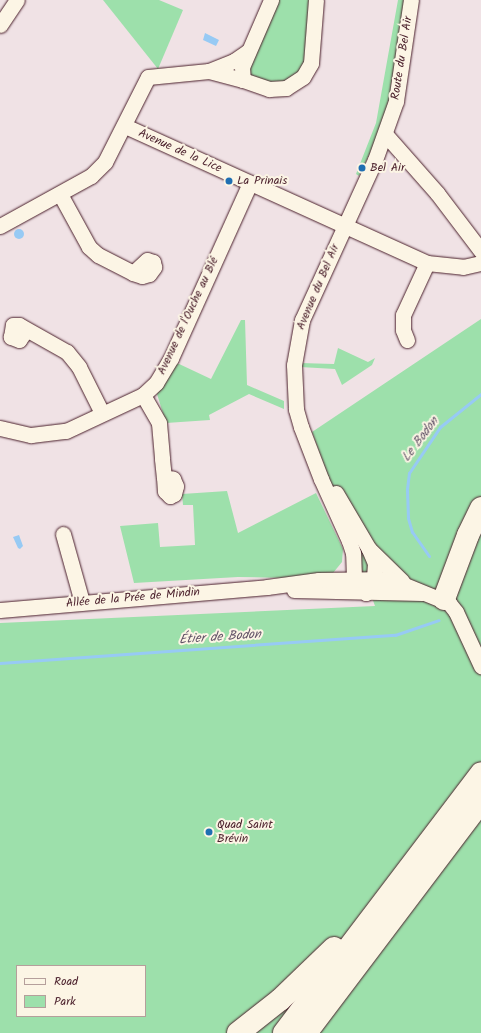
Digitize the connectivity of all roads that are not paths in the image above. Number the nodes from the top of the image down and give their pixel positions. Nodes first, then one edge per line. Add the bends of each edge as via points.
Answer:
1 (17, 0) edge
2 (271, 0) edge
3 (316, 0) edge
4 (411, 0) edge
5 (0, 25) edge
6 (247, 52) junction
7 (209, 71) junction
8 (243, 80) junction
9 (125, 126) junction
10 (385, 134) junction
11 (250, 183) junction
12 (60, 194) junction
13 (345, 225) junction
14 (0, 226) edge
15 (481, 251) edge
16 (427, 263) junction
17 (481, 263) edge
18 (133, 273) dead end
19 (26, 330) dead end
20 (407, 340) dead end
21 (143, 395) junction
22 (102, 413) junction
23 (0, 428) edge
24 (316, 466) junction
25 (164, 477) dead end
26 (481, 508) edge
27 (64, 534) dead end
28 (369, 549) junction
29 (354, 578) junction
30 (374, 578) junction
31 (402, 581) junction
32 (267, 587) junction
33 (366, 593) junction
34 (434, 596) junction
35 (82, 602) junction
36 (0, 610) edge
37 (481, 666) edge
38 (481, 773) edge
39 (481, 802) edge
40 (374, 914) junction
41 (330, 1001) junction
42 (238, 1033) edge
43 (284, 1033) edge
44 (306, 1033) edge
45 (317, 1033) edge

1 - 5 street
2 - 6 street
3 - 8 street via 314,49 311,63 303,77 286,88 269,89
4 - 10 street, Route du Bel Air via 400,87
6 - 7 street via 234,61
6 - 8 street via 242,67
7 - 8 street
7 - 9 street via 148,77
9 - 11 street, Avenue de la Lice
9 - 12 street via 106,162 91,176
10 - 13 street, Route du Bel Air
10 - 15 street via 437,193
11 - 13 street, Avenue de la Lice
11 - 21 street, Avenue de l'Ouche au Blé via 171,358 156,383
12 - 14 street
12 - 18 street via 89,247 98,255
13 - 16 street, Avenue de la Lice
13 - 24 street, Avenue du Bel Air via 302,320 296,344 296,409
16 - 17 street, Avenue de la Lice via 463,267
16 - 20 street via 403,315 403,330
19 - 22 street via 67,352 79,367
21 - 22 street, Avenue de l'Ouche au Blé
21 - 25 street via 159,423
22 - 23 street, Avenue de l'Ouche au Blé via 66,430 32,435
24 - 28 street, Avenue du Bel Air via 333,488
24 - 29 street, Avenue du Bel Air via 351,547
26 - 34 highway
27 - 35 street
28 - 30 street, Avenue du Bel Air via 375,563
28 - 31 street, Avenue du Bel Air
29 - 30 street
29 - 32 street
29 - 33 street
30 - 31 street
30 - 33 street
31 - 34 street
32 - 33 street
32 - 35 street, Allée de la Prée de Mindin
33 - 34 street
34 - 37 street via 456,612
35 - 36 street, Allée de la Prée de Mindin
38 - 40 highway
39 - 41 highway
40 - 42 highway via 361,920 280,1000
40 - 43 highway
41 - 44 highway
41 - 45 highway via 327,1020

